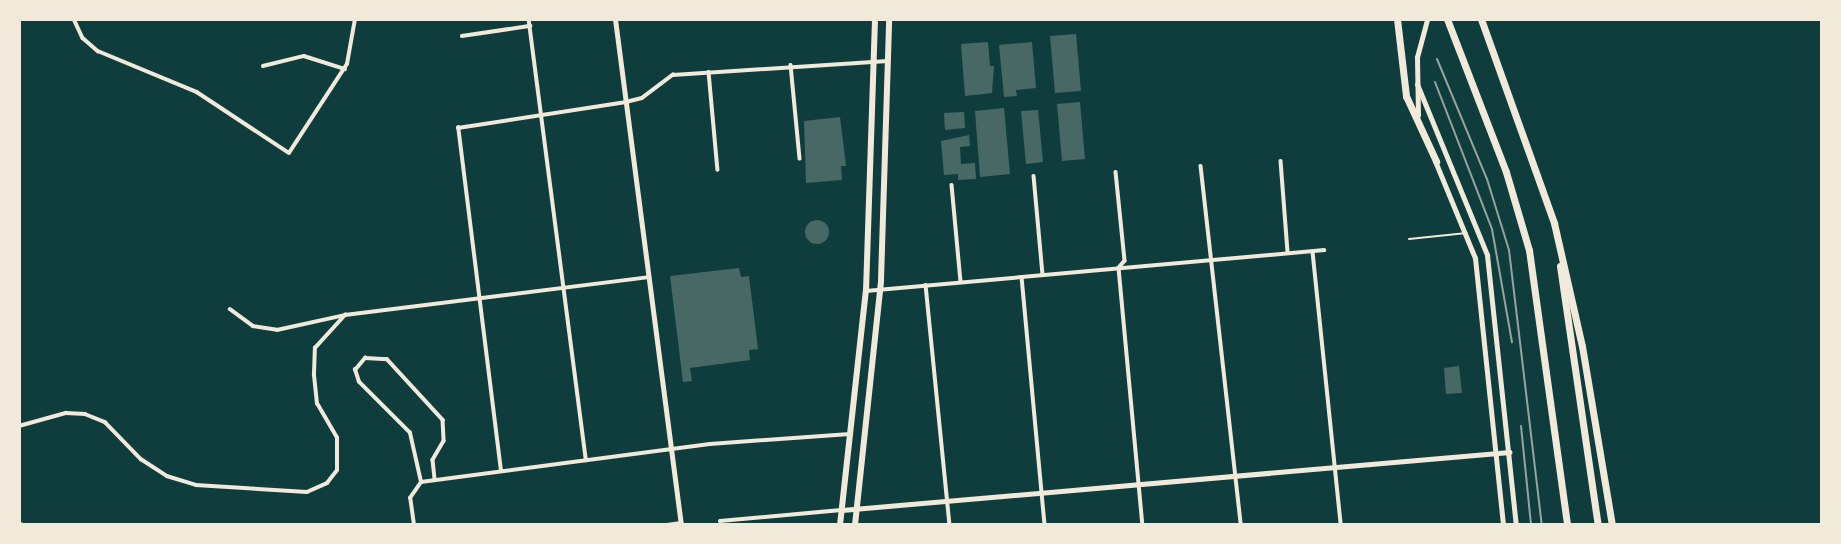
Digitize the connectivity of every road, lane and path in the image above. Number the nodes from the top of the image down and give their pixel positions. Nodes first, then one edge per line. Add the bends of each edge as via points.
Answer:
1 (74, 19) edge
2 (355, 19) edge
3 (529, 19) edge
4 (615, 19) edge
5 (875, 19) edge
6 (889, 19) edge
7 (1397, 19) edge
8 (1427, 19) edge
9 (1447, 19) edge
10 (1481, 19) edge
11 (530, 26) junction
12 (462, 36) dead end
13 (873, 61) junction
14 (888, 61) junction
15 (791, 65) junction
16 (263, 66) dead end
17 (345, 69) junction
18 (709, 72) junction
19 (1416, 81) junction
20 (626, 102) junction
21 (541, 113) junction
22 (800, 159) dead end
23 (1281, 160) dead end
24 (1436, 161) junction
25 (1201, 166) dead end
26 (718, 170) dead end
27 (1116, 172) dead end
28 (1034, 176) dead end
29 (952, 185) dead end
30 (1554, 223) junction
31 (1479, 229) junction
32 (1467, 233) junction
33 (1409, 239) dead end
34 (1324, 250) dead end
35 (1313, 251) junction
36 (1289, 253) junction
37 (1212, 260) junction
38 (1119, 268) junction
39 (1043, 275) junction
40 (649, 277) junction
41 (1022, 277) junction
42 (961, 282) junction
43 (926, 285) junction
44 (564, 287) junction
45 (866, 290) junction
46 (879, 290) junction
47 (478, 297) junction
48 (230, 309) dead end
49 (345, 315) junction
50 (19, 426) edge
51 (850, 433) junction
52 (671, 448) junction
53 (1509, 452) junction
54 (1496, 453) junction
55 (586, 460) junction
56 (1336, 470) junction
57 (501, 471) junction
58 (1235, 475) junction
59 (435, 480) junction
60 (421, 482) junction
61 (1140, 484) junction
62 (1042, 493) junction
63 (948, 501) junction
64 (856, 509) junction
65 (842, 510) junction
66 (720, 520) dead end
67 (681, 524) edge
68 (414, 525) edge
69 (667, 525) edge
70 (840, 525) edge
71 (855, 525) edge
72 (950, 525) edge
73 (1045, 525) edge
74 (1143, 525) edge
75 (1241, 525) edge
76 (1341, 525) edge
77 (1503, 525) edge
78 (1516, 525) edge
79 (1567, 525) edge
80 (1598, 525) edge
81 (1613, 525) edge

1 - 17 street via 83,38 98,51 197,92 289,153
2 - 17 street
3 - 11 street
4 - 20 main road
5 - 13 main road
6 - 14 main road
7 - 24 highway via 1406,96
8 - 19 main road
9 - 79 highway via 1506,172 1529,250
10 - 30 highway
11 - 12 street
11 - 21 street
13 - 14 street
13 - 15 street
13 - 45 main road
14 - 46 main road
15 - 18 street
15 - 22 street
16 - 17 street via 300,56
18 - 20 street via 673,75 642,98
18 - 26 street
19 - 24 main road via 1416,108
19 - 31 main road
20 - 21 street
20 - 40 main road
21 - 44 street
21 - 47 street via 458,128
23 - 36 street
24 - 32 main road
25 - 37 street
27 - 38 street via 1125,261
28 - 39 street
29 - 42 street
30 - 80 highway
30 - 81 highway
31 - 32 main road
31 - 53 main road via 1492,279
32 - 33 lane
32 - 54 main road via 1483,307
34 - 35 street
35 - 36 street
35 - 56 street
36 - 37 street
37 - 38 street
37 - 58 street
38 - 39 street
38 - 61 street
39 - 41 street
40 - 44 street
40 - 52 main road
41 - 42 street
41 - 62 street
42 - 43 street
43 - 46 street
43 - 63 street
44 - 47 street
44 - 55 street
45 - 46 street
45 - 51 main road
46 - 64 main road
47 - 49 street
47 - 57 street
48 - 49 street via 266,330
49 - 50 street via 316,348 314,374 317,404 337,438 337,470 327,483 307,492 196,485 167,476 141,459 106,422 85,414 66,413
51 - 52 street
51 - 65 main road
52 - 55 street
52 - 67 main road
53 - 54 street
53 - 78 main road
54 - 56 street
54 - 77 main road
55 - 57 street
56 - 58 street
56 - 76 street
57 - 59 street
58 - 61 street
58 - 75 street
59 - 60 street
59 - 60 street via 433,460 444,441 443,419 387,359 365,358 355,370 359,382 410,433
60 - 68 street via 410,498
61 - 62 street
61 - 74 street
62 - 63 street
62 - 73 street
63 - 64 street
63 - 72 street
64 - 65 street
64 - 71 main road
65 - 66 street
65 - 70 main road
67 - 69 street

